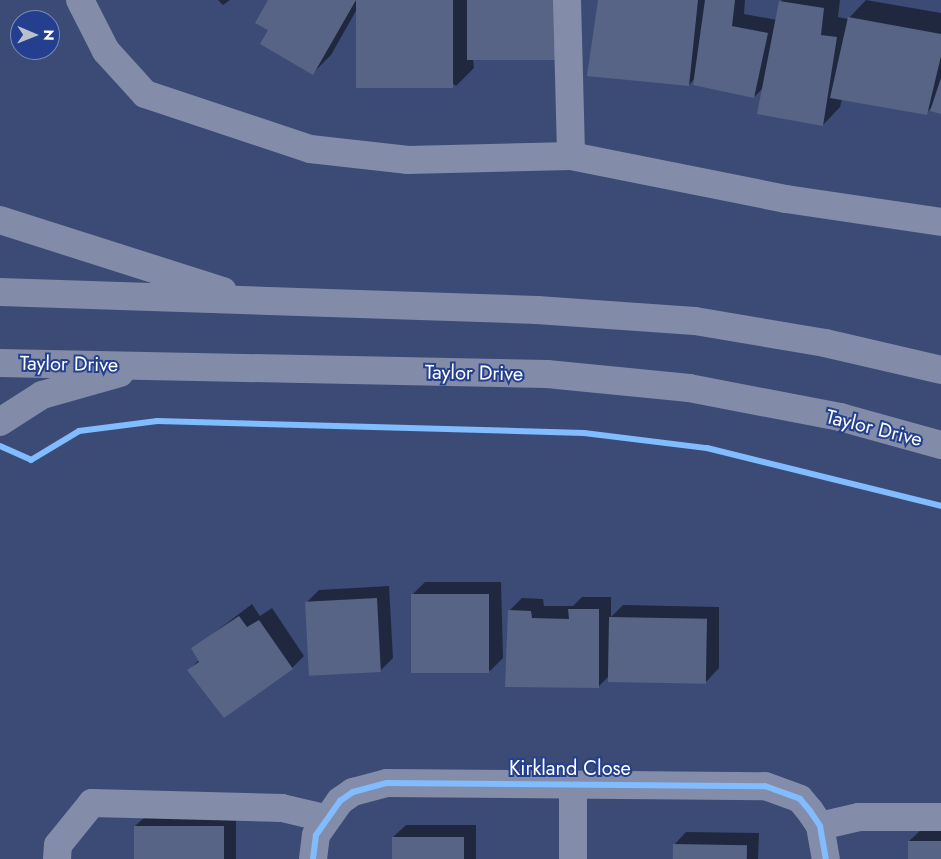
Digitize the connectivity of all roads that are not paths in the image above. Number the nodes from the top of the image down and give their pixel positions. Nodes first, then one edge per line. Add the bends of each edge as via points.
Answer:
1 (80, 0) edge
2 (567, 0) edge
3 (572, 156) junction
4 (0, 220) edge
5 (941, 222) edge
6 (0, 292) edge
7 (255, 302) junction
8 (0, 363) edge
9 (150, 364) junction
10 (941, 370) edge
11 (0, 422) edge
12 (941, 445) edge
13 (573, 785) junction
14 (941, 817) edge
15 (324, 818) junction
16 (820, 826) junction
17 (57, 859) edge
18 (313, 859) edge
19 (573, 859) edge
20 (826, 859) edge

1 - 3 street via 106,51 145,94 310,149 408,160
2 - 3 street
3 - 5 street via 786,199
4 - 7 main road
6 - 7 main road
7 - 10 main road via 537,310 695,321 825,343
8 - 9 main road, Taylor Drive
9 - 11 main road via 42,395
9 - 12 main road, Taylor Drive via 548,374 679,387 840,417
13 - 15 street, Kirkland Close via 387,783 353,792
13 - 16 street, Kirkland Close via 765,786 800,799
13 - 19 street
14 - 16 street via 859,817
15 - 17 street via 282,808 92,803 58,845
15 - 18 street, Kirkland Close via 316,835
16 - 20 street, Kirkland Close

